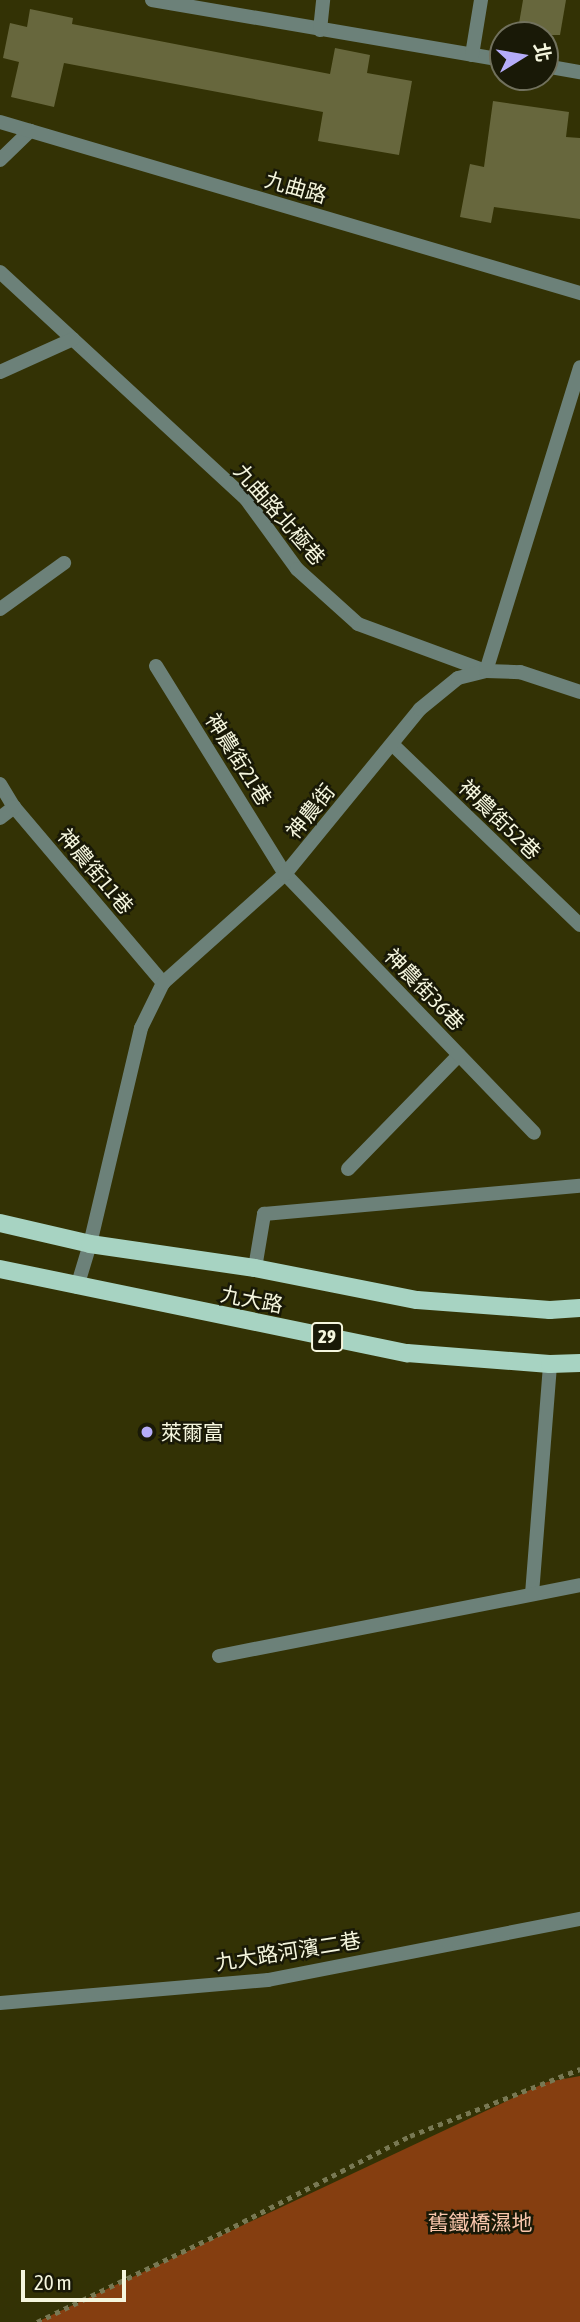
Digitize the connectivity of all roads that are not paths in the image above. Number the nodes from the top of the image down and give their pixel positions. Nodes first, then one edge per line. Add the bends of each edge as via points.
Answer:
1 (152, 0) edge
2 (323, 0) edge
3 (481, 0) edge
4 (320, 30) junction
5 (472, 55) junction
6 (489, 58) edge
7 (559, 68) edge
8 (580, 72) edge
9 (0, 122) edge
10 (30, 131) junction
11 (0, 160) edge
12 (0, 272) edge
13 (580, 293) edge
14 (73, 339) junction
15 (580, 366) edge
16 (0, 372) edge
17 (64, 563) dead end
18 (0, 609) edge
19 (156, 666) dead end
20 (486, 671) junction
21 (580, 692) edge
22 (392, 744) junction
23 (0, 784) edge
24 (15, 807) junction
25 (0, 818) edge
26 (285, 874) junction
27 (580, 925) edge
28 (163, 983) junction
29 (459, 1055) junction
30 (534, 1133) dead end
31 (348, 1169) dead end
32 (580, 1186) edge
33 (0, 1223) edge
34 (90, 1244) junction
35 (255, 1268) junction
36 (0, 1269) edge
37 (77, 1287) junction
38 (580, 1308) edge
39 (580, 1363) edge
40 (550, 1364) junction
41 (580, 1585) edge
42 (532, 1594) junction
43 (219, 1656) dead end
44 (580, 1919) edge
45 (0, 2003) edge

1 - 4 street
2 - 4 street
3 - 5 street
4 - 5 street
5 - 6 street
7 - 8 street
9 - 10 street, 九曲路
10 - 11 street
10 - 13 street, 九曲路
12 - 14 street, 九曲路北極巷
14 - 16 street
14 - 20 street, 九曲路北極巷 via 246,499 297,569 358,625
15 - 20 street
17 - 18 street
19 - 26 street, 神農街21巷
20 - 21 street, 九曲路北極巷 via 520,672
20 - 22 street, 神農街 via 458,678 420,709
22 - 26 street, 神農街
22 - 27 street, 神農街52巷
23 - 24 street, 神農街11巷
24 - 25 street
24 - 28 street, 神農街11巷
26 - 28 street, 神農街
26 - 29 street, 神農街36巷
28 - 34 street, 神農街 via 141,1028
29 - 30 street, 神農街36巷
29 - 31 street
32 - 35 street via 264,1214
33 - 34 main road, 九大路
34 - 35 main road, 九大路
34 - 37 street, 神農街
35 - 38 main road, 九大路 via 416,1300
36 - 37 main road, 九大路 / 29
37 - 40 main road, 九大路 / 29 via 407,1353
39 - 40 main road, 九大路 / 29
40 - 42 street
41 - 42 street
42 - 43 street
44 - 45 street, 九大路河濱二巷 via 268,1980

